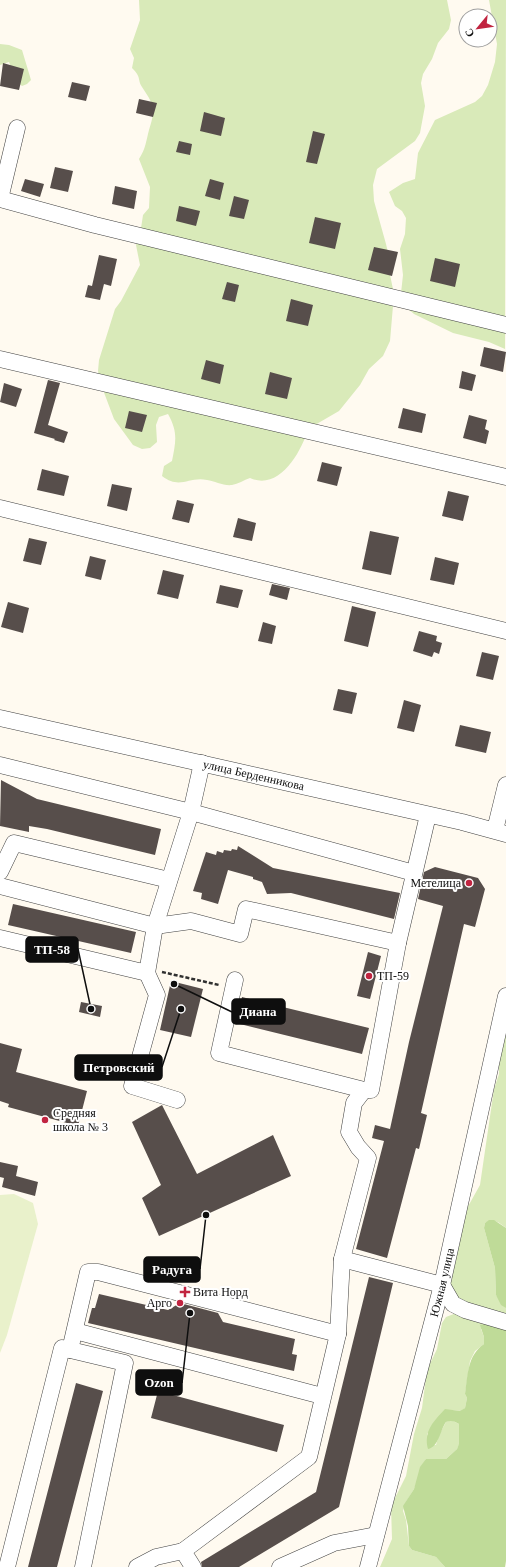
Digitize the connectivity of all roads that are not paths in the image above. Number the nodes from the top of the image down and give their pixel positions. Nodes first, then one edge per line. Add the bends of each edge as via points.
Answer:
1 (17, 128) dead end
2 (0, 199) edge
3 (506, 325) edge
4 (0, 359) edge
5 (506, 477) edge
6 (0, 508) edge
7 (506, 631) edge
8 (0, 718) edge
9 (202, 763) junction
10 (0, 765) edge
11 (506, 785) edge
12 (191, 812) junction
13 (428, 815) junction
14 (500, 832) edge
15 (0, 872) edge
16 (414, 873) junction
17 (169, 880) junction
18 (0, 886) edge
19 (155, 926) junction
20 (0, 938) edge
21 (398, 943) junction
22 (147, 971) junction
23 (234, 984) road end
24 (506, 996) edge
25 (364, 1090) junction
26 (177, 1100) dead end
27 (342, 1259) junction
28 (442, 1285) junction
29 (506, 1322) edge
30 (75, 1331) junction
31 (338, 1334) junction
32 (70, 1350) junction
33 (322, 1396) junction
34 (376, 1535) junction
35 (183, 1551) junction
36 (7, 1567) edge
37 (84, 1567) edge
38 (137, 1567) edge
39 (192, 1567) edge
40 (280, 1567) edge
41 (368, 1567) edge

1 - 2 street
2 - 3 street via 95,225
4 - 5 street
6 - 7 street
8 - 9 street, улица Берденникова
9 - 12 street
9 - 13 street, улица Берденникова
10 - 12 street
11 - 14 street
12 - 16 street
12 - 17 street
13 - 14 street, улица Берденникова
13 - 16 street
15 - 17 street via 14,843
16 - 21 street
17 - 19 street
18 - 19 street
19 - 21 street via 191,921 240,934 246,909
19 - 22 street
20 - 22 street
21 - 25 street via 371,1090
22 - 26 street via 157,995 132,1086
23 - 25 street via 219,1053
24 - 28 street, Южная улица
25 - 27 street via 354,1103 349,1132 368,1158
27 - 28 street
27 - 31 street
28 - 29 street via 453,1304 464,1310
28 - 34 street, Южная улица
30 - 31 street via 88,1272 93,1271
30 - 32 street
30 - 33 street
31 - 33 street
32 - 36 street via 62,1348
32 - 37 street via 125,1363
33 - 35 street via 309,1457
34 - 40 street via 334,1543
34 - 41 street, Южная улица
35 - 38 street via 156,1556
35 - 39 street

